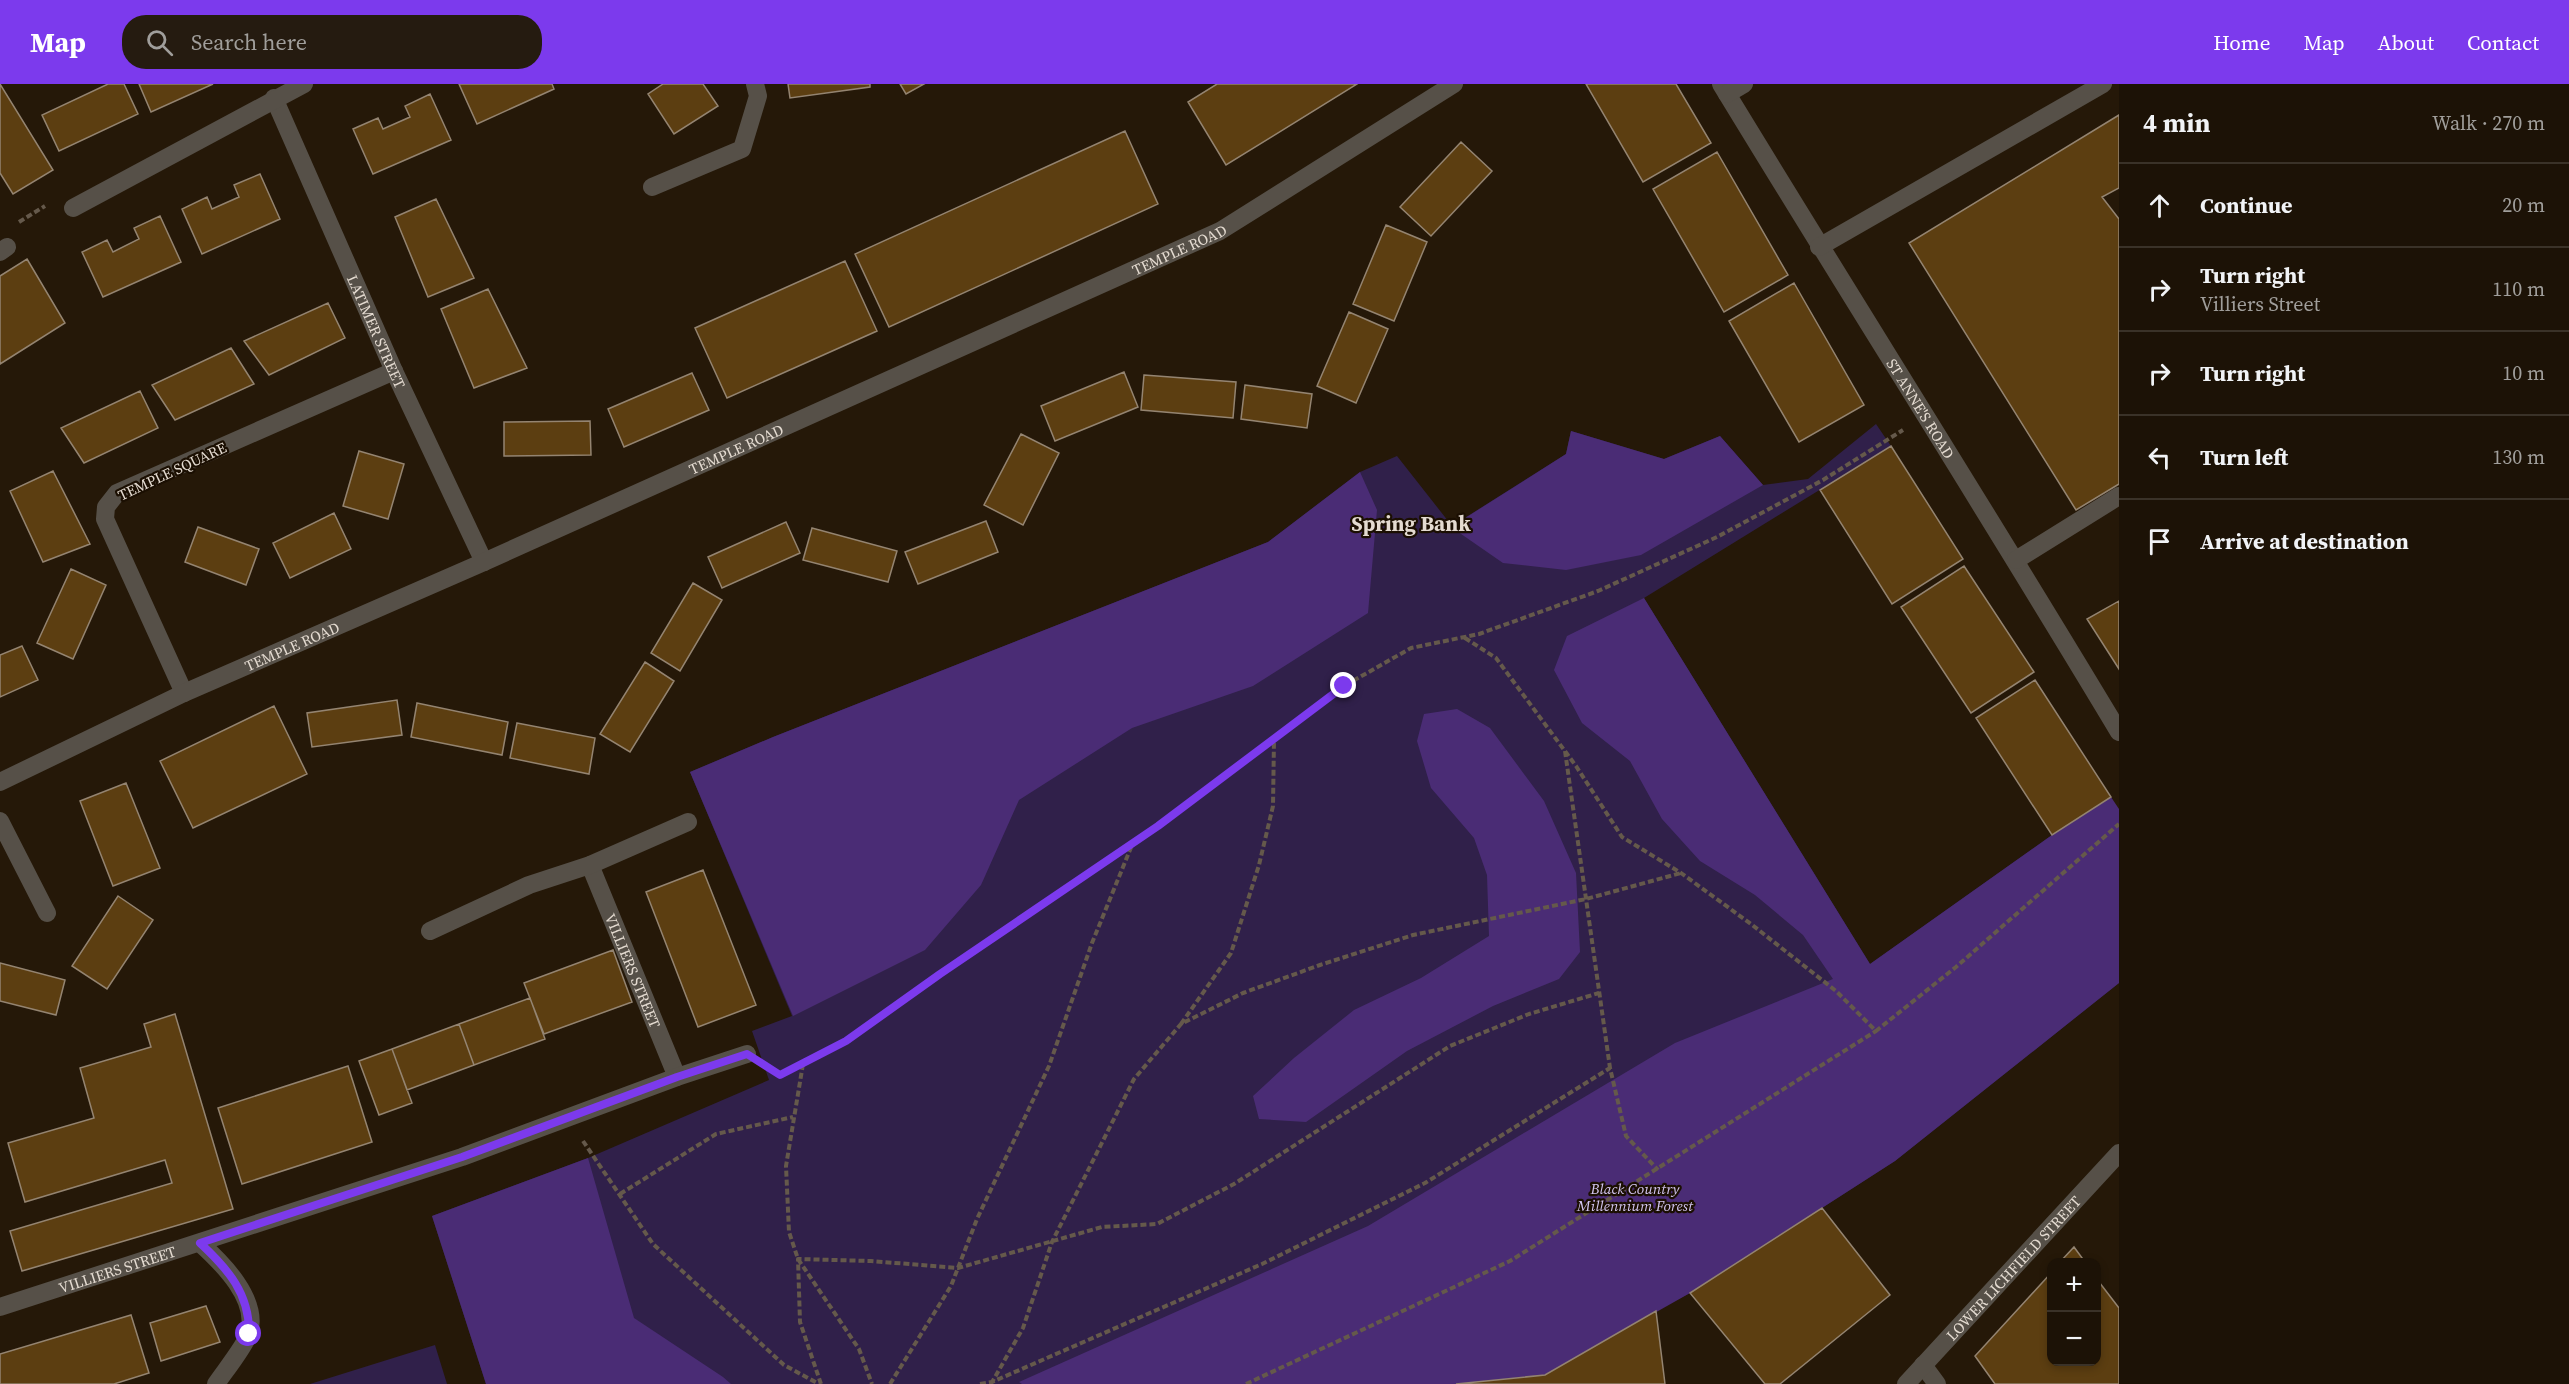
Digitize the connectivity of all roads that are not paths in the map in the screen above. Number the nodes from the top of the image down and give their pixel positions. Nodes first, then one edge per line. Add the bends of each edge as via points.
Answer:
1 (304, 84) edge
2 (755, 84) edge
3 (1454, 84) edge
4 (1744, 84) edge
5 (2103, 84) edge
6 (1724, 89) edge
7 (274, 98) junction
8 (652, 187) dead end
9 (73, 208) road end
10 (1819, 247) junction
11 (394, 371) junction
12 (2119, 496) edge
13 (2016, 560) junction
14 (484, 562) junction
15 (184, 693) junction
16 (2119, 732) edge
17 (0, 782) edge
18 (0, 821) edge
19 (688, 822) dead end
20 (590, 865) junction
21 (46, 913) dead end
22 (430, 931) dead end
23 (747, 1054) road end
24 (677, 1077) junction
25 (2119, 1153) edge
26 (200, 1243) junction
27 (0, 1307) edge
28 (1923, 1365) junction
29 (216, 1384) edge
30 (1906, 1384) edge
31 (1937, 1384) edge

1 - 7 street
2 - 8 street via 758,96 742,148
3 - 14 street, TEMPLE ROAD via 1220,231
4 - 6 street
5 - 10 street
6 - 10 street, ST ANNE'S ROAD
7 - 9 street
7 - 11 street, LATIMER STREET
10 - 13 street, ST ANNE'S ROAD
11 - 14 street, LATIMER STREET
11 - 15 street, TEMPLE SQUARE via 117,493 106,507 105,519
12 - 13 street
13 - 16 street, ST ANNE'S ROAD
14 - 15 street, TEMPLE ROAD
15 - 17 street, TEMPLE ROAD
18 - 21 street
19 - 20 street
20 - 22 street via 530,885
20 - 24 street, VILLIERS STREET
23 - 24 street, VILLIERS STREET
24 - 26 street, VILLIERS STREET via 462,1157
25 - 28 street, LOWER LICHFIELD STREET
26 - 27 street, VILLIERS STREET
26 - 29 street via 237,1282 250,1319 249,1334
28 - 30 street, LOWER LICHFIELD STREET
28 - 31 street

